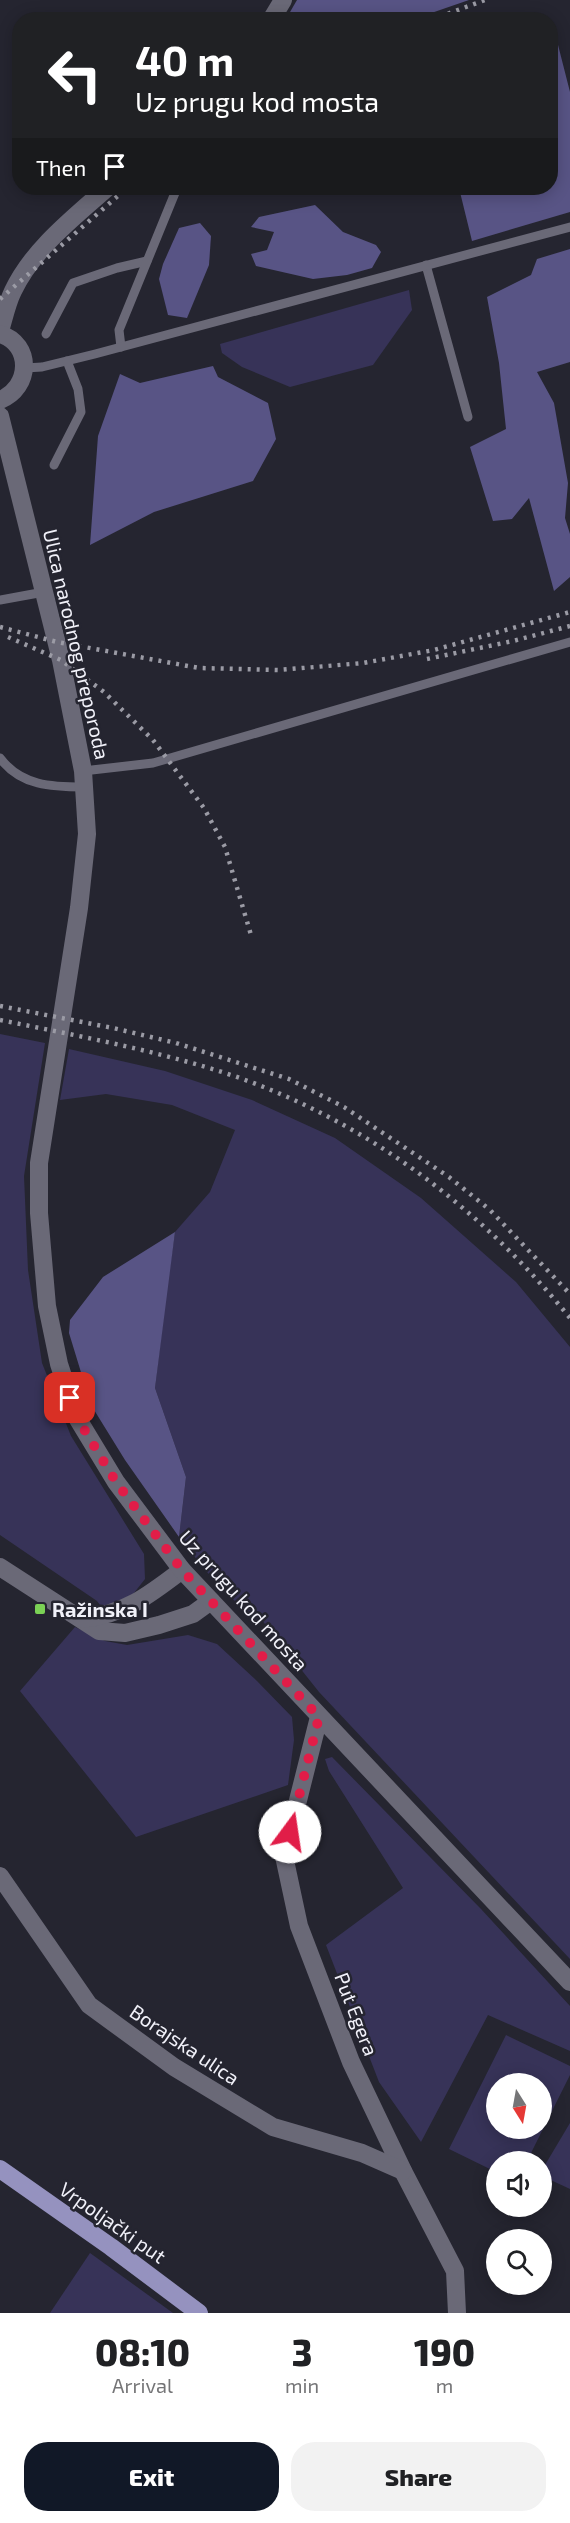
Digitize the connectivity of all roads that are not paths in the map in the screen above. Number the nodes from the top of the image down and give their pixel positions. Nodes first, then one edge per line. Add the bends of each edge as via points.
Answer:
1 (99, 195) edge
2 (174, 195) edge
3 (570, 227) edge
4 (147, 261) junction
5 (426, 265) junction
6 (0, 332) edge
7 (46, 334) dead end
8 (121, 347) junction
9 (67, 361) junction
10 (25, 368) junction
11 (0, 400) edge
12 (0, 416) edge
13 (468, 417) dead end
14 (54, 465) dead end
15 (44, 592) junction
16 (0, 600) edge
17 (570, 642) edge
18 (0, 758) edge
19 (83, 779) junction
20 (55, 1062) joint
21 (0, 1567) edge
22 (182, 1570) junction
23 (211, 1601) junction
24 (82, 1619) junction
25 (319, 1717) junction
26 (0, 1876) edge
27 (570, 1982) edge
28 (0, 2169) edge
29 (403, 2171) junction
30 (199, 2313) edge
31 (457, 2313) edge

1 - 6 street via 62,227 30,264 13,291
2 - 4 lane
3 - 5 lane
4 - 7 lane via 73,283
4 - 8 lane via 119,330
5 - 8 lane
5 - 13 lane
6 - 10 street via 16,343
8 - 9 lane
9 - 10 lane
9 - 14 lane via 78,389 81,412
10 - 11 street via 20,385
12 - 15 street, Ulica narodnog preporoda
15 - 16 lane
15 - 19 street, Ulica narodnog preporoda
17 - 19 lane via 153,763
18 - 19 lane via 29,781 52,787
19 - 20 street, Ulica narodnog preporoda via 87,834
20 - 22 street, Uz prugu kod mosta via 39,1163 39,1213 47,1306 59,1364 76,1416 116,1482
21 - 24 street
22 - 23 street, Uz prugu kod mosta
22 - 24 street via 130,1606 106,1616
23 - 24 street via 193,1614 125,1633 99,1631
23 - 25 street, Uz prugu kod mosta
25 - 27 street, Uz prugu kod mosta
25 - 29 street, Put Egera via 284,1856 299,1926 351,2062
26 - 29 street, Borajska ulica via 89,2005 174,2067 273,2127
28 - 30 main road, Vrpoljački put
29 - 31 street, Put Egera via 455,2271

